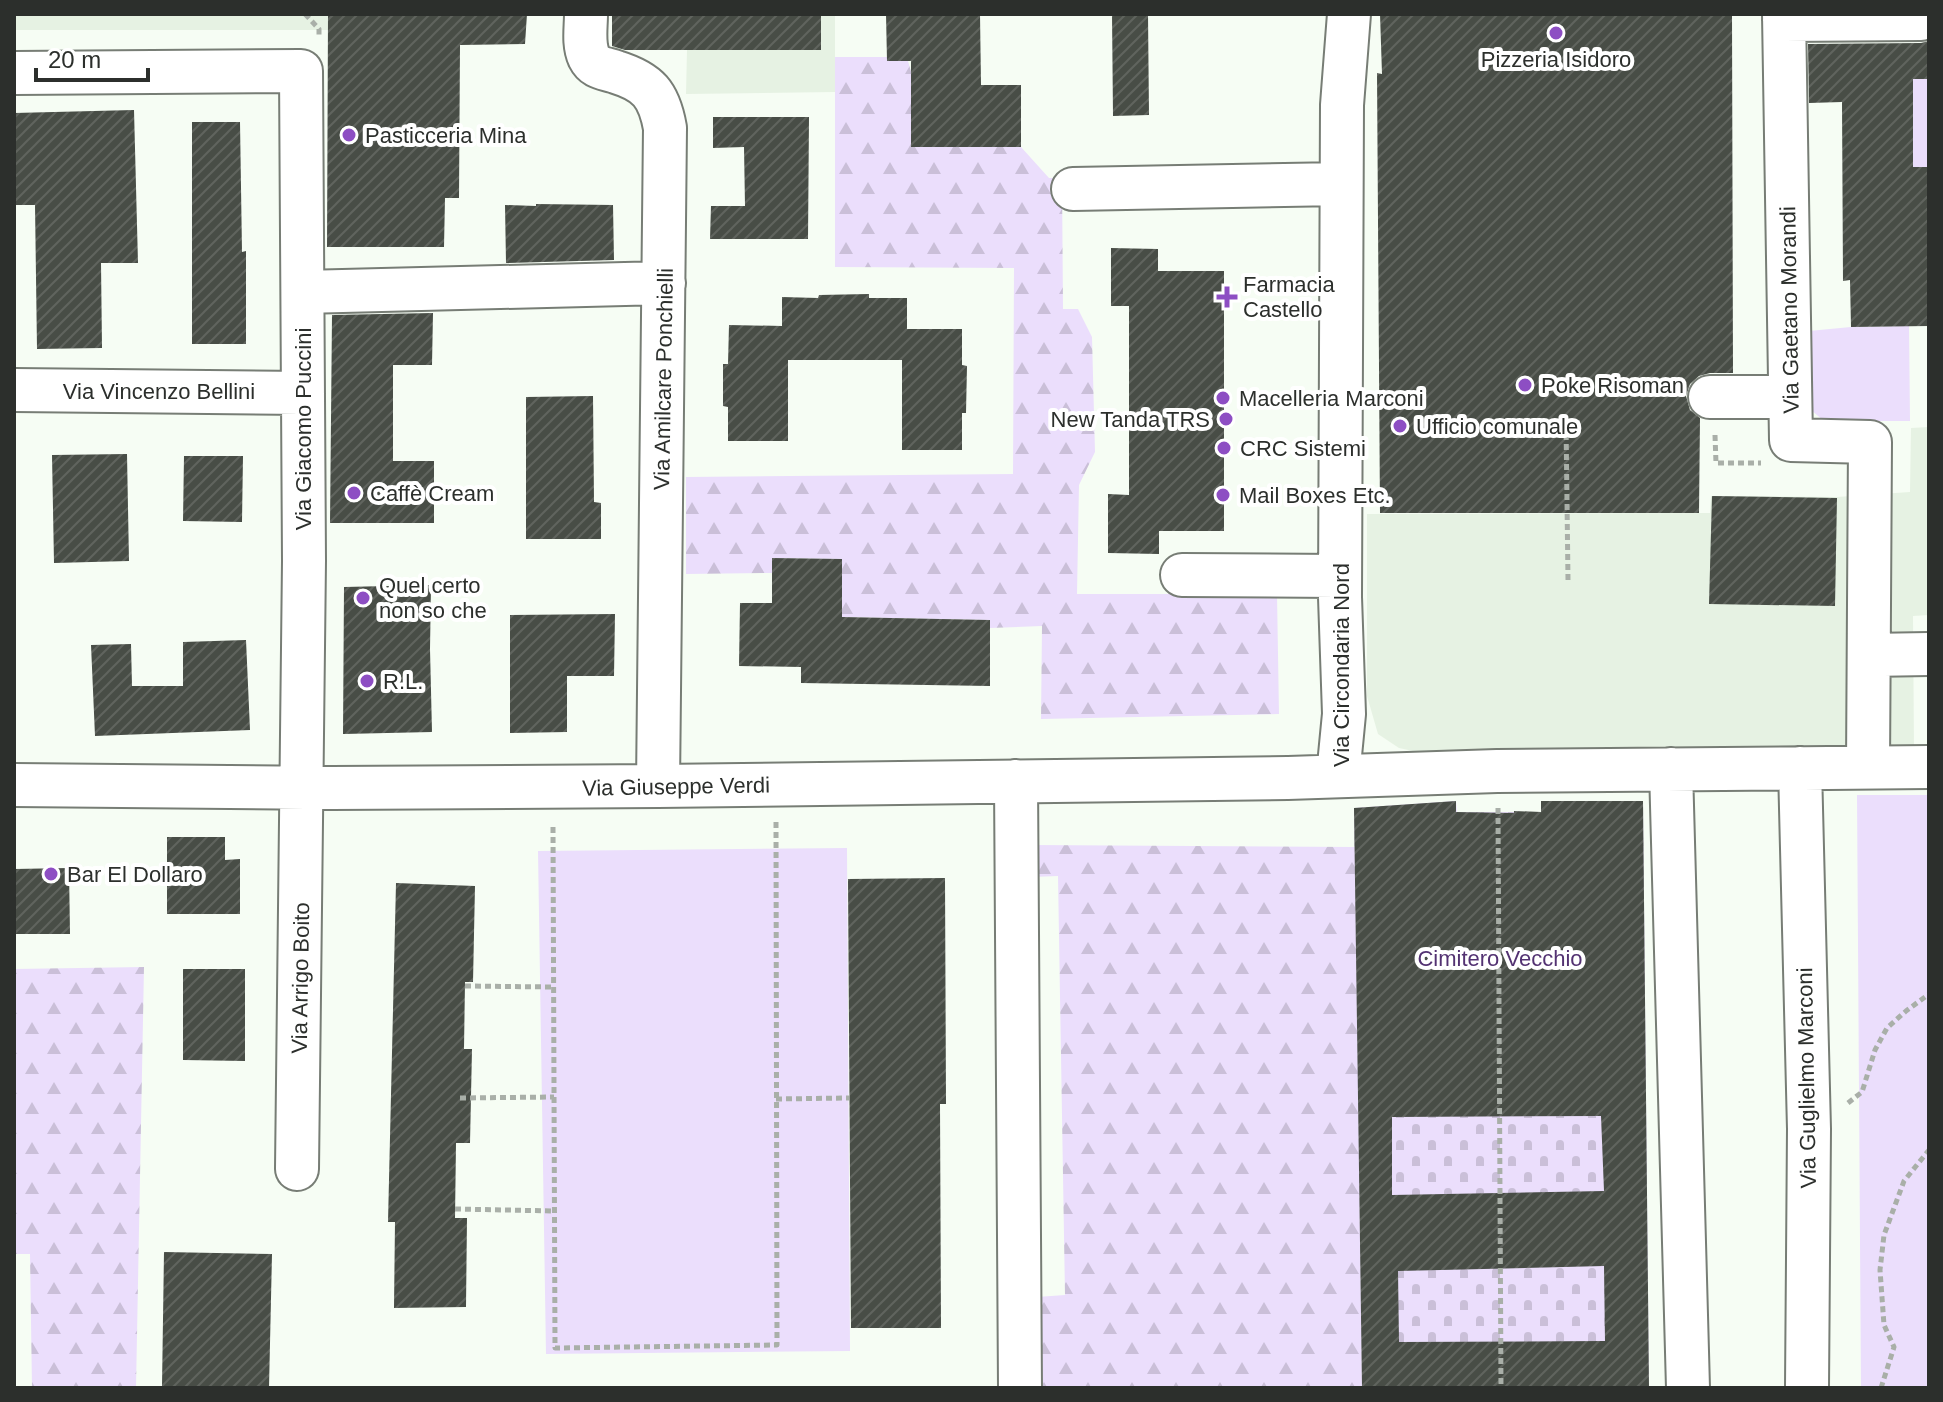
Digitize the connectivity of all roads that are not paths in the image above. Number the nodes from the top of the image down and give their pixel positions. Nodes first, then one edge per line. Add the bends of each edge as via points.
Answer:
1 (586, 14) edge
2 (1349, 14) edge
3 (1784, 17) edge
4 (1921, 19) dead end
5 (14, 73) edge
6 (1341, 184) junction
7 (1073, 189) dead end
8 (664, 283) junction
9 (303, 292) junction
10 (14, 390) edge
11 (303, 393) junction
12 (1710, 397) dead end
13 (1790, 397) junction
14 (1182, 575) dead end
15 (1340, 576) junction
16 (1929, 654) edge
17 (1869, 655) junction
18 (1868, 767) junction
19 (1929, 767) edge
20 (1800, 768) junction
21 (1671, 769) junction
22 (1338, 776) junction
23 (1016, 781) junction
24 (14, 785) edge
25 (658, 786) junction
26 (302, 787) junction
27 (297, 1169) dead end
28 (1020, 1388) edge
29 (1688, 1388) edge
30 (1807, 1388) edge

1 - 8 street, Via Amilcare Ponchielli via 592,62 643,82 663,115
2 - 6 street, Via Circondaria Nord
3 - 4 street
3 - 13 street, Via Gaetano Morandi
5 - 9 street, Via Giacomo Puccini via 301,71
6 - 7 street
6 - 15 street, Via Circondaria Nord
8 - 9 street
8 - 25 street, Via Amilcare Ponchielli
9 - 11 street, Via Giacomo Puccini
10 - 11 street, Via Vincenzo Bellini
11 - 26 street, Via Giacomo Puccini
12 - 13 street
13 - 17 street, Via Gaetano Morandi via 1791,440 1870,442
14 - 15 street
15 - 22 street, Via Circondaria Nord via 1344,714
16 - 17 street
17 - 18 street, Via Gaetano Morandi
18 - 19 street, Via Circondaria Nord
18 - 20 street, Via Circondaria Nord
20 - 21 street, Via Circondaria Nord
20 - 30 street, Via Guglielmo Marconi via 1809,1129
21 - 22 street, Via Circondaria Nord
21 - 29 street
22 - 23 street, Via Giuseppe Verdi
23 - 25 street, Via Giuseppe Verdi
23 - 28 street
24 - 26 street, Via Giuseppe Verdi
25 - 26 street, Via Giuseppe Verdi
26 - 27 street, Via Arrigo Boito

